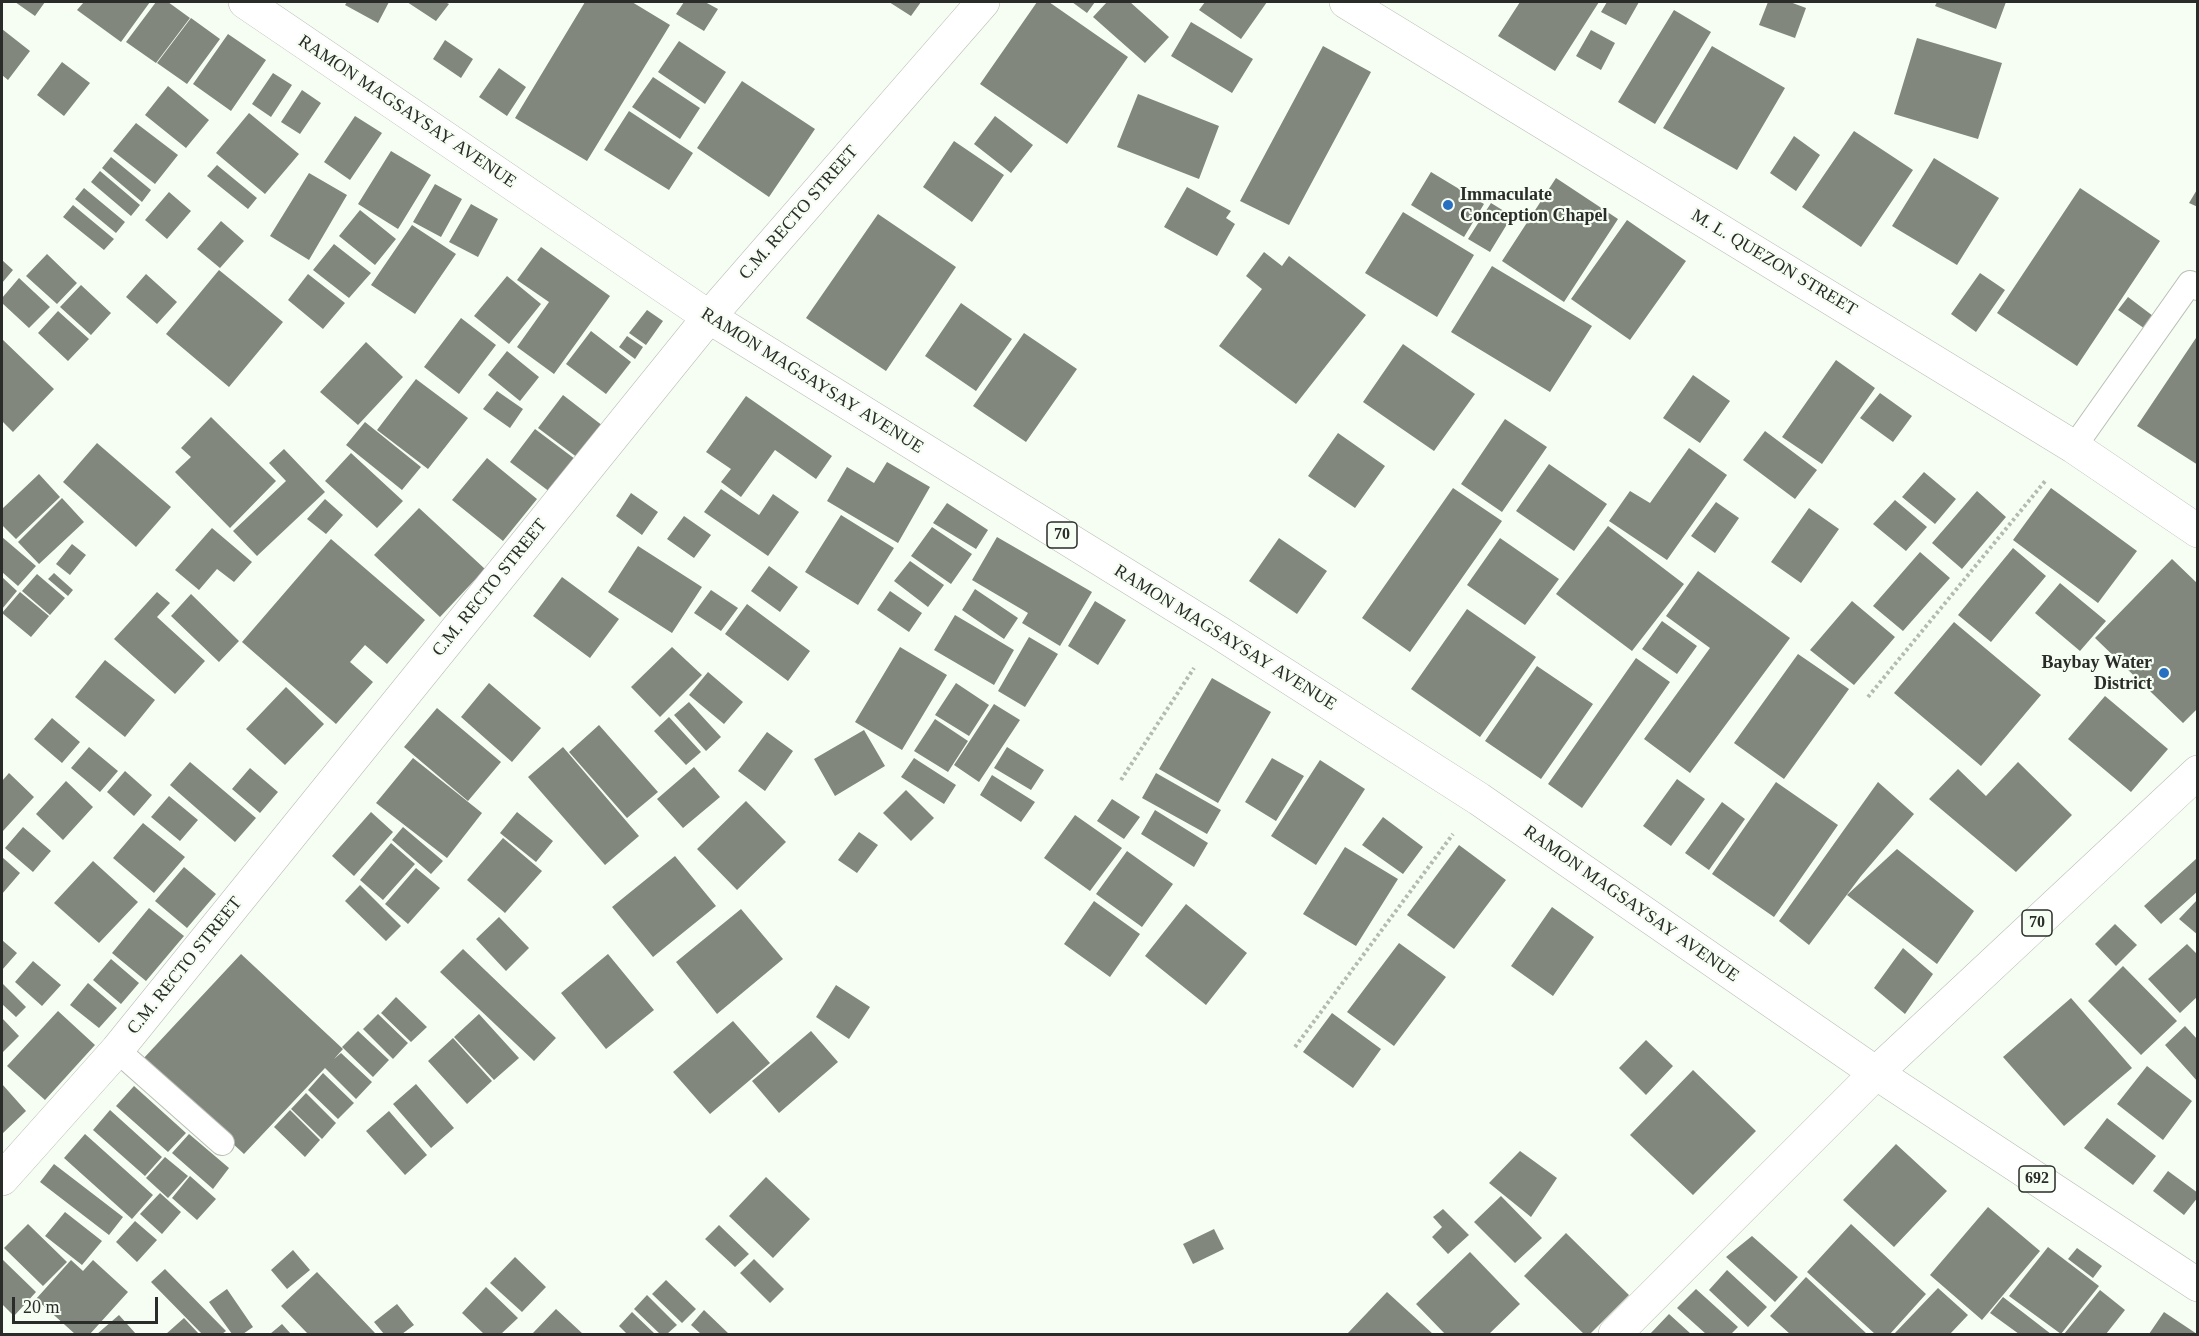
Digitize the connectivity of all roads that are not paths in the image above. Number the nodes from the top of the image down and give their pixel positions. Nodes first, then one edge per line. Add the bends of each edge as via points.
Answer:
1 (245, 2) edge
2 (983, 2) edge
3 (1346, 2) edge
4 (2198, 288) edge
5 (709, 317) junction
6 (2073, 447) junction
7 (2198, 531) edge
8 (2198, 772) edge
9 (117, 1050) junction
10 (1876, 1073) junction
11 (222, 1143) dead end
12 (4, 1169) edge
13 (2198, 1285) edge
14 (1615, 1335) edge

1 - 5 street, RAMON MAGSAYSAY AVENUE / 70
2 - 5 street, C.M. RECTO STREET
3 - 6 street, M. L. QUEZON STREET
4 - 6 lane via 2190,284
5 - 9 street, C.M. RECTO STREET
5 - 10 street, RAMON MAGSAYSAY AVENUE / 70 via 1218,632 1479,799
6 - 7 street, M. L. QUEZON STREET
8 - 10 street, 70
9 - 11 lane
9 - 12 street, C.M. RECTO STREET
10 - 13 street, RAMON MAGSAYSAY AVENUE / 692
10 - 14 street

